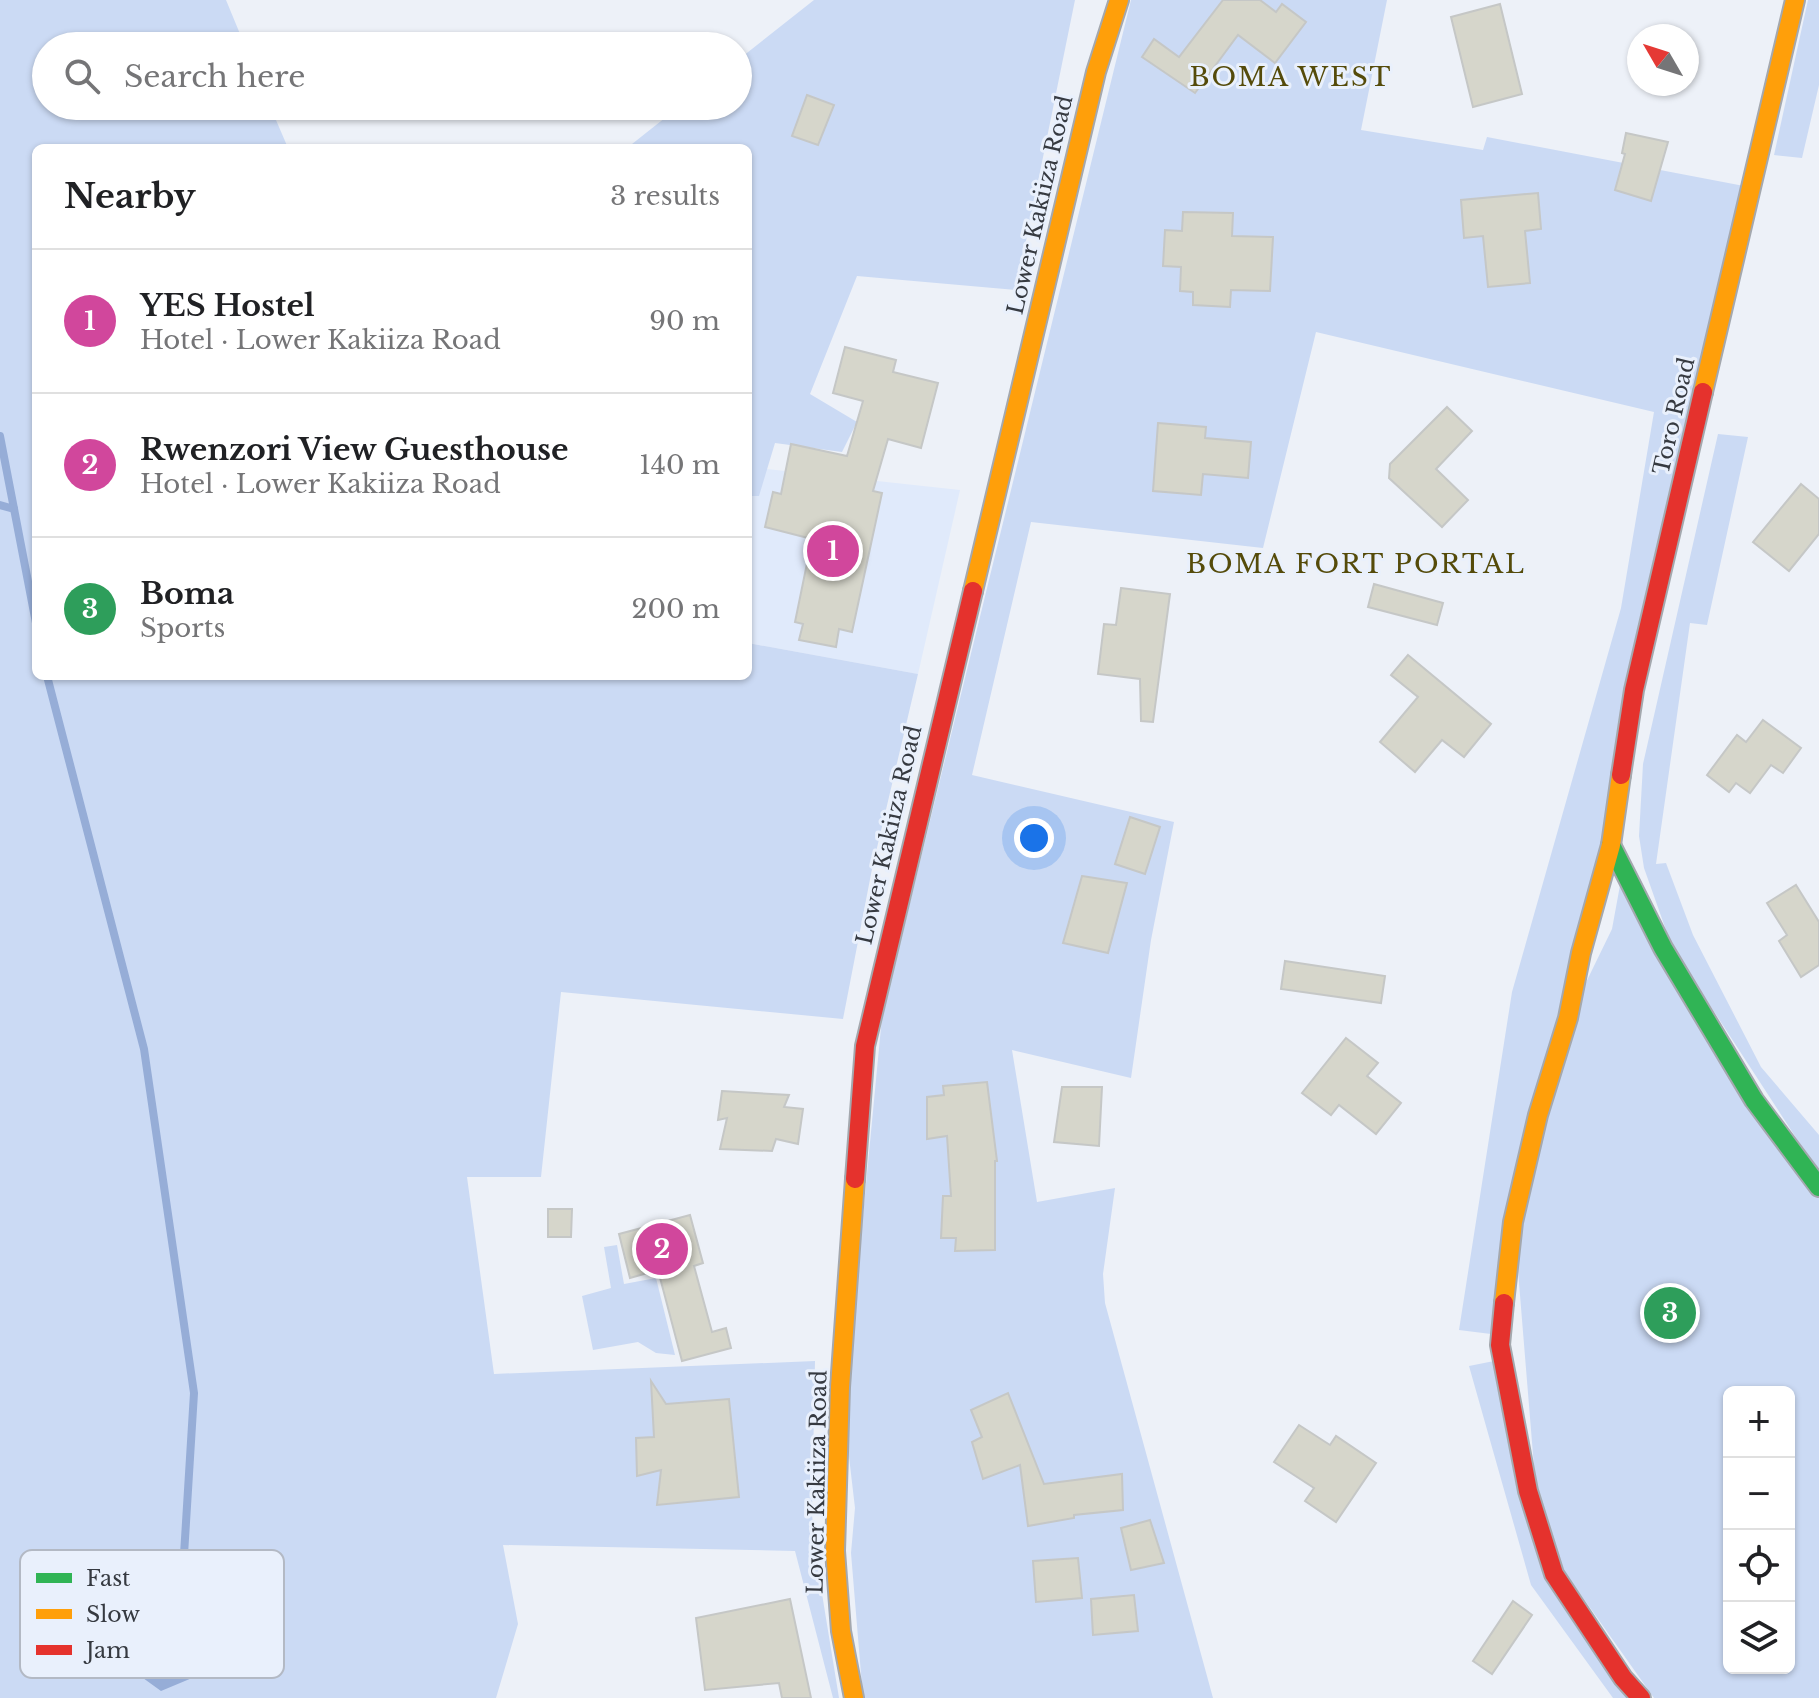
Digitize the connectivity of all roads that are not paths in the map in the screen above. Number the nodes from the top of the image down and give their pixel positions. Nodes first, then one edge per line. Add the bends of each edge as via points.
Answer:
1 (1119, 0) edge
2 (1795, 0) edge
3 (1611, 845) junction
4 (1819, 1187) edge
5 (854, 1698) edge
6 (1641, 1698) edge

1 - 5 main road, Lower Kakiiza Road via 1096,72 865,1046 840,1387 835,1551 841,1631
2 - 3 main road, Toro Road via 1634,690
3 - 4 main road via 1663,948 1754,1100
3 - 6 main road, Toro Road via 1513,1222 1500,1345 1528,1491 1554,1574

